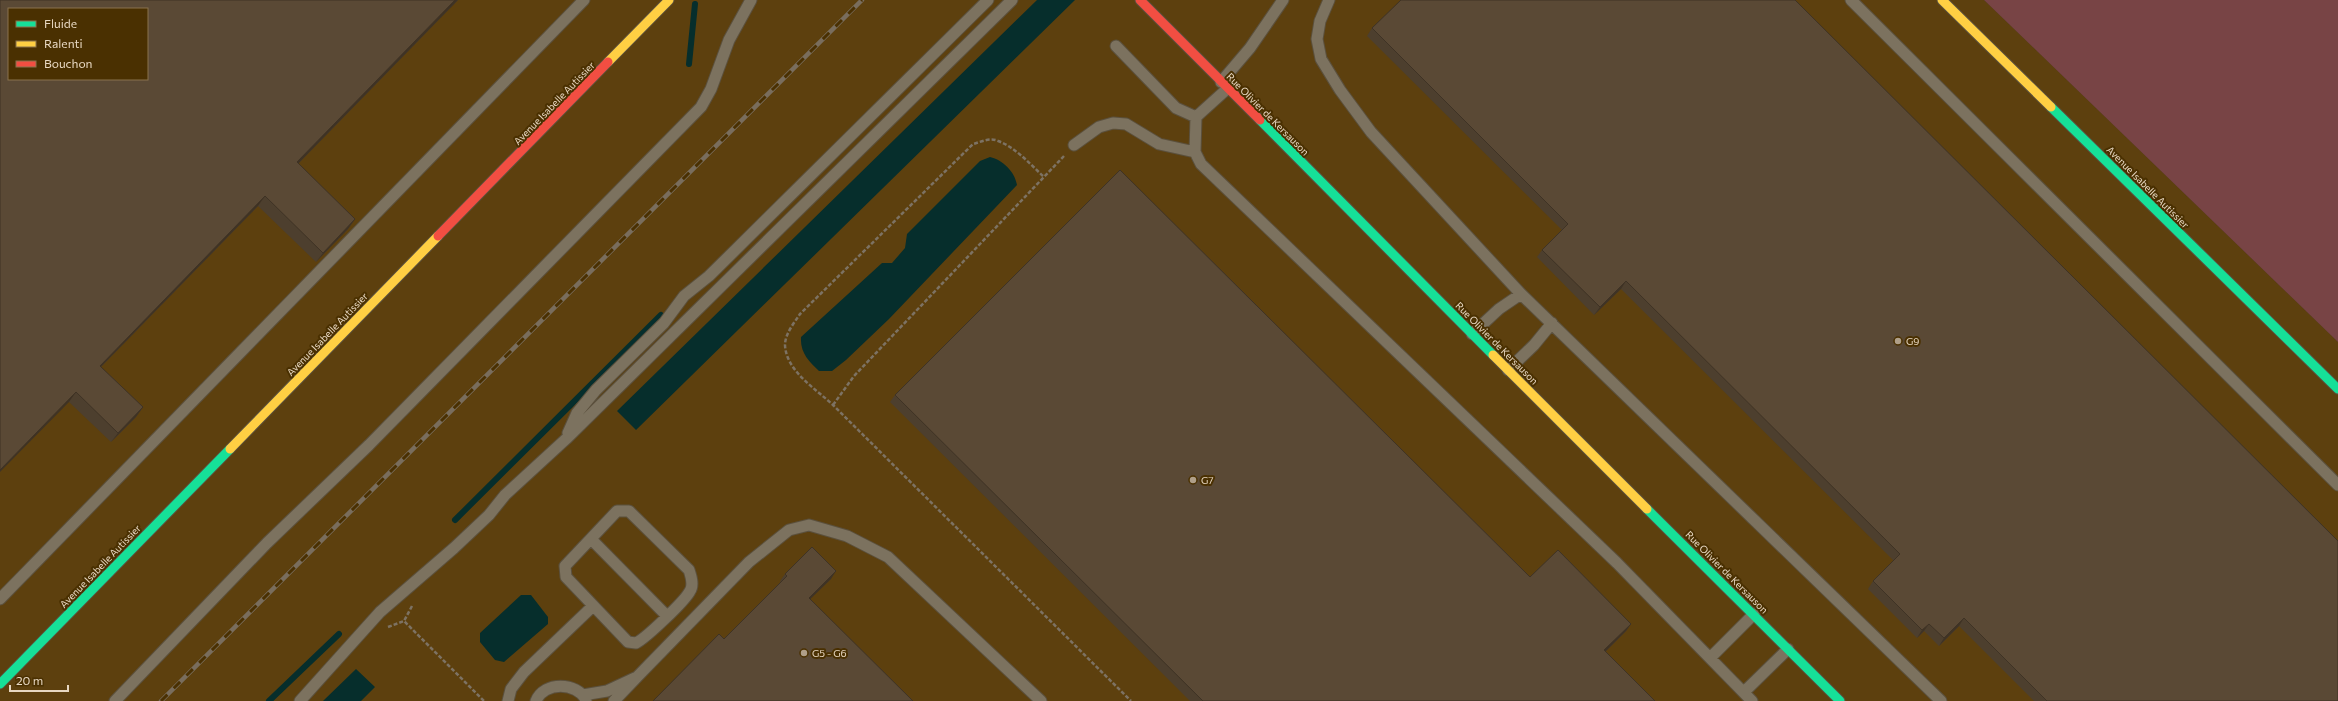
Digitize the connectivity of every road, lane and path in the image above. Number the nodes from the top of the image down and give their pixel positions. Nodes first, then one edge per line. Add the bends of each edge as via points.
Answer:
1 (584, 0) edge
2 (669, 0) edge
3 (751, 0) edge
4 (988, 0) edge
5 (1012, 0) edge
6 (1140, 0) edge
7 (1282, 0) edge
8 (1329, 0) edge
9 (1851, 0) edge
10 (1942, 0) edge
11 (1116, 46) dead end
12 (1224, 85) junction
13 (1196, 117) junction
14 (1074, 146) joint
15 (1195, 152) junction
16 (1043, 176) junction
17 (1521, 294) junction
18 (1552, 323) junction
19 (1472, 334) junction
20 (1508, 370) junction
21 (2338, 390) edge
22 (833, 405) junction
23 (566, 439) junction
24 (2338, 485) edge
25 (591, 539) junction
26 (405, 590) junction
27 (0, 599) edge
28 (593, 606) junction
29 (1754, 614) junction
30 (667, 616) junction
31 (1788, 649) junction
32 (1710, 658) junction
33 (637, 677) junction
34 (0, 684) edge
35 (1744, 692) junction
36 (585, 698) edge
37 (115, 701) edge
38 (300, 701) edge
39 (484, 701) edge
40 (508, 701) edge
41 (536, 701) edge
42 (614, 701) edge
43 (1041, 701) edge
44 (1131, 701) edge
45 (1752, 701) edge
46 (1840, 701) edge
47 (1941, 701) edge

1 - 27 lane
2 - 34 street, Avenue Isabelle Autissier
3 - 37 lane via 730,40 711,89 701,107 369,445 267,543
4 - 23 lane via 709,276 684,296 664,323 596,390 577,413
5 - 23 lane
6 - 12 street, Rue Olivier de Kersauson
7 - 12 lane
8 - 17 lane via 1320,21 1318,38 1321,59 1340,90 1371,132
9 - 24 lane
10 - 21 street, Avenue Isabelle Autissier
11 - 13 lane via 1176,108
12 - 13 lane
12 - 19 street, Rue Olivier de Kersauson
13 - 15 lane
14 - 15 lane via 1099,127 1113,123 1126,124 1160,144
14 - 16 path
15 - 32 lane via 1201,164 1611,558
16 - 22 path via 854,376
16 - 22 path via 1020,155 997,140 973,144 800,314 785,344 789,359 799,375
17 - 18 lane
17 - 19 lane via 1499,309
18 - 20 lane
18 - 47 lane
19 - 20 street, Rue Olivier de Kersauson
20 - 29 street, Rue Olivier de Kersauson
22 - 44 path
23 - 26 lane via 505,495 489,515 454,548
25 - 28 lane via 565,566 566,577
25 - 30 lane
25 - 30 lane via 617,511 629,511 689,570 692,580 691,591
26 - 38 lane via 380,612
26 - 39 path via 412,606 404,621
28 - 30 lane via 628,642 636,643 646,637
28 - 40 lane via 524,672 511,689
29 - 31 street, Rue Olivier de Kersauson
29 - 32 lane
31 - 35 lane
31 - 46 street, Rue Olivier de Kersauson
32 - 35 lane
33 - 36 lane
33 - 42 lane
33 - 43 lane via 749,562 789,530 809,525 847,536 888,557
35 - 45 lane
36 - 41 lane via 569,686 552,687 538,696

